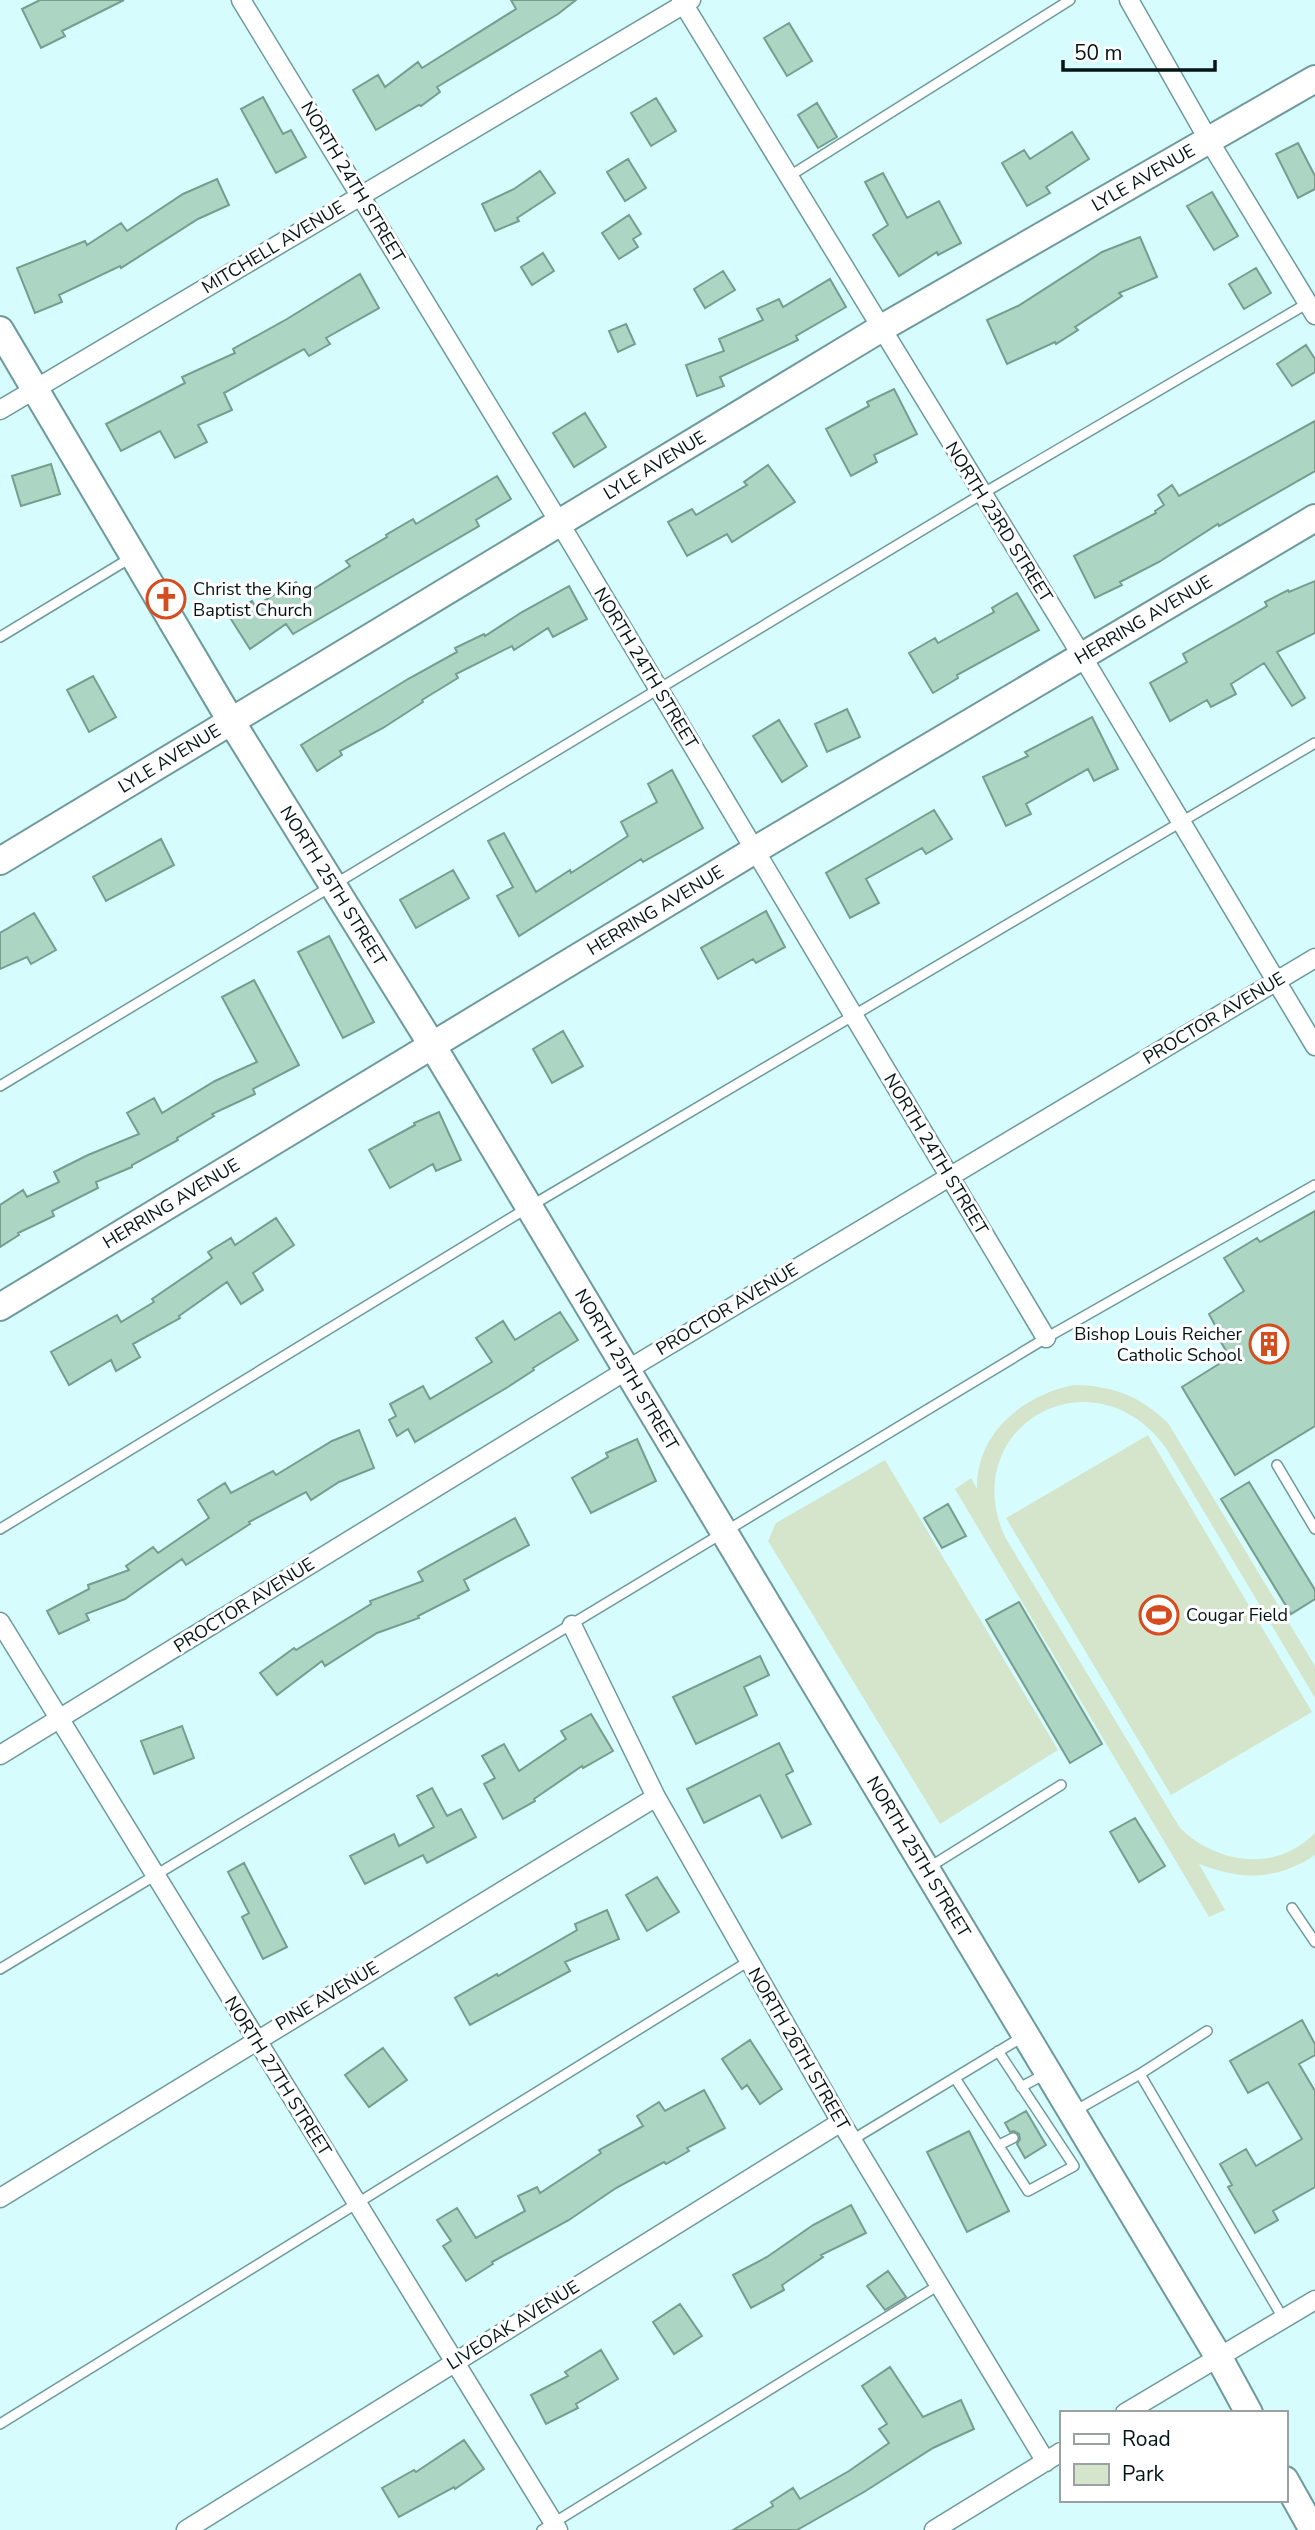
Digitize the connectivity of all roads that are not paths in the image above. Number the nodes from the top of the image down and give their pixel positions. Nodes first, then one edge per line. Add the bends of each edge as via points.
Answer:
1 (241, 0) edge
2 (1070, 0) edge
3 (1129, 0) edge
4 (685, 2) edge
5 (1315, 79) edge
6 (1208, 139) junction
7 (788, 177) junction
8 (361, 195) junction
9 (1312, 305) edge
10 (880, 329) junction
11 (0, 330) edge
12 (35, 388) junction
13 (0, 410) edge
14 (982, 494) junction
15 (1315, 518) edge
16 (559, 522) junction
17 (134, 556) junction
18 (0, 637) edge
19 (1082, 656) junction
20 (659, 689) junction
21 (231, 721) junction
22 (1315, 743) edge
23 (1182, 822) junction
24 (755, 850) junction
25 (0, 861) edge
26 (333, 885) junction
27 (1315, 957) edge
28 (1277, 980) junction
29 (853, 1015) junction
30 (432, 1045) junction
31 (1315, 1046) edge
32 (0, 1086) edge
33 (949, 1175) junction
34 (1315, 1185) edge
35 (529, 1207) junction
36 (0, 1307) edge
37 (1046, 1338) junction
38 (627, 1370) junction
39 (1277, 1465) dead end
40 (0, 1529) edge
41 (1315, 1529) edge
42 (724, 1532) junction
43 (0, 1622) edge
44 (572, 1625) junction
45 (59, 1718) junction
46 (0, 1755) edge
47 (1061, 1785) dead end
48 (656, 1797) junction
49 (926, 1868) junction
50 (155, 1875) junction
51 (1293, 1908) dead end
52 (1315, 1942) edge
53 (749, 1961) junction
54 (0, 1969) edge
55 (1207, 2031) dead end
56 (1026, 2035) junction
57 (256, 2040) junction
58 (998, 2051) junction
59 (1048, 2073) junction
60 (1140, 2074) junction
61 (955, 2078) junction
62 (1021, 2087) junction
63 (1072, 2112) junction
64 (1044, 2120) junction
65 (841, 2122) junction
66 (1034, 2126) dead end
67 (1013, 2138) dead end
68 (852, 2140) junction
69 (1075, 2143) junction
70 (999, 2146) junction
71 (0, 2199) edge
72 (356, 2203) junction
73 (939, 2285) junction
74 (1315, 2300) edge
75 (1283, 2318) junction
76 (1218, 2356) junction
77 (454, 2362) junction
78 (1128, 2411) edge
79 (1248, 2411) edge
80 (0, 2424) edge
81 (1054, 2457) edge
82 (1287, 2484) edge
83 (551, 2528) edge
84 (186, 2530) edge
85 (934, 2530) edge
86 (1312, 2530) edge

1 - 8 street, NORTH 24TH STREET
2 - 7 lane
3 - 6 street
4 - 7 street, NORTH 23RD STREET
4 - 8 street, MITCHELL AVENUE
5 - 6 main road, LYLE AVENUE
6 - 9 street
6 - 10 main road, LYLE AVENUE
7 - 10 street, NORTH 23RD STREET
8 - 12 street, MITCHELL AVENUE
8 - 16 street, NORTH 24TH STREET
9 - 14 lane
10 - 14 street, NORTH 23RD STREET
10 - 16 main road, LYLE AVENUE
11 - 12 main road, NORTH 25TH STREET
12 - 13 street, MITCHELL AVENUE
12 - 17 main road, NORTH 25TH STREET
14 - 19 street, NORTH 23RD STREET
14 - 20 lane
15 - 19 main road, HERRING AVENUE
16 - 20 street, NORTH 24TH STREET
16 - 21 main road, LYLE AVENUE
17 - 18 lane
17 - 21 main road, NORTH 25TH STREET
19 - 23 street, NORTH 23RD STREET
19 - 24 main road, HERRING AVENUE
20 - 24 street, NORTH 24TH STREET
20 - 26 lane
21 - 25 main road, LYLE AVENUE
21 - 26 main road, NORTH 25TH STREET
22 - 23 lane
23 - 28 street, NORTH 23RD STREET
23 - 29 lane
24 - 29 street, NORTH 24TH STREET
24 - 30 main road, HERRING AVENUE
26 - 30 main road, NORTH 25TH STREET
26 - 32 lane
27 - 28 street, PROCTOR AVENUE
28 - 31 street, NORTH 23RD STREET
28 - 33 street, PROCTOR AVENUE
29 - 33 street, NORTH 24TH STREET
29 - 35 lane
30 - 35 main road, NORTH 25TH STREET
30 - 36 main road, HERRING AVENUE
33 - 37 street, NORTH 24TH STREET
33 - 38 street, PROCTOR AVENUE
34 - 37 lane
35 - 38 main road, NORTH 25TH STREET
35 - 40 lane
37 - 42 lane
38 - 42 main road, NORTH 25TH STREET
38 - 45 street, PROCTOR AVENUE
39 - 41 lane
42 - 44 lane
42 - 49 main road, NORTH 25TH STREET
43 - 45 street, NORTH 27TH STREET
44 - 48 street, NORTH 26TH STREET
44 - 50 lane
45 - 46 street, PROCTOR AVENUE
45 - 50 street, NORTH 27TH STREET
47 - 49 lane
48 - 53 street, NORTH 26TH STREET
48 - 57 street, PINE AVENUE
49 - 56 main road, NORTH 25TH STREET
50 - 54 lane
50 - 57 street, NORTH 27TH STREET
51 - 52 lane
53 - 65 street, NORTH 26TH STREET
53 - 72 lane
55 - 60 lane
56 - 58 lane
56 - 59 main road, NORTH 25TH STREET
57 - 71 street, PINE AVENUE
57 - 72 street, NORTH 27TH STREET
58 - 61 lane
58 - 62 lane
59 - 62 lane
59 - 63 main road, NORTH 25TH STREET
60 - 63 lane
60 - 75 lane
61 - 68 lane
61 - 70 lane
62 - 64 lane
63 - 69 main road, NORTH 25TH STREET
64 - 66 lane
64 - 69 lane
65 - 68 street, NORTH 26TH STREET
65 - 77 street, LIVEOAK AVENUE
67 - 70 lane
68 - 73 street, NORTH 26TH STREET
69 - 70 lane via 1074,2166 1028,2191
69 - 76 main road, NORTH 25TH STREET
72 - 77 street, NORTH 27TH STREET
72 - 80 lane
73 - 81 street, NORTH 26TH STREET
73 - 83 lane
74 - 75 street
75 - 76 street
76 - 78 street
76 - 79 main road, NORTH 25TH STREET
77 - 83 street, NORTH 27TH STREET
77 - 84 street, LIVEOAK AVENUE
81 - 85 street
82 - 86 main road

